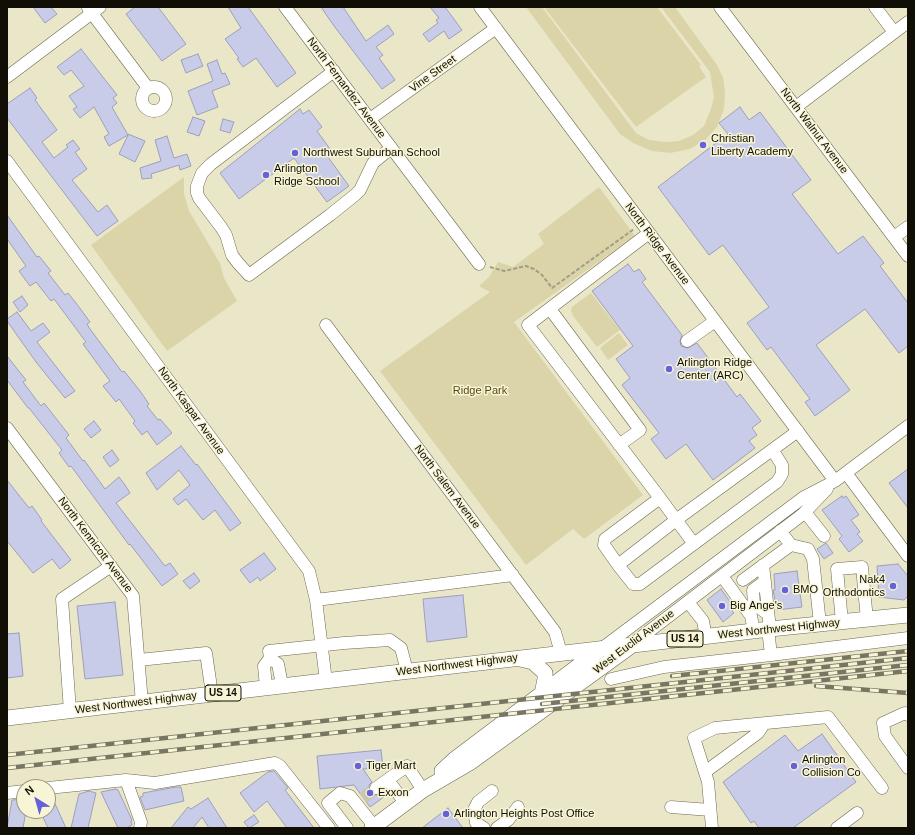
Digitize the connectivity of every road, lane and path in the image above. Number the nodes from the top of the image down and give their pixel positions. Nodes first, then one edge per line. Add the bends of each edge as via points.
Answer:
1 (285, 7) edge
2 (480, 7) edge
3 (720, 7) edge
4 (876, 7) edge
5 (93, 9) edge
6 (908, 22) edge
7 (496, 28) junction
8 (894, 32) junction
9 (334, 71) junction
10 (7, 77) edge
11 (148, 88) dead end
12 (796, 107) junction
13 (370, 120) junction
14 (391, 148) junction
15 (7, 161) edge
16 (908, 227) edge
17 (645, 236) junction
18 (894, 237) junction
19 (908, 254) edge
20 (479, 264) joint
21 (550, 309) junction
22 (715, 320) junction
23 (326, 325) dead end
24 (687, 341) dead end
25 (908, 426) edge
26 (7, 428) edge
27 (798, 431) junction
28 (619, 445) junction
29 (773, 451) junction
30 (846, 472) junction
31 (835, 481) junction
32 (660, 498) junction
33 (805, 512) junction
34 (676, 520) junction
35 (780, 531) junction
36 (824, 536) dead end
37 (694, 544) junction
38 (791, 545) junction
39 (908, 556) edge
40 (618, 564) junction
41 (763, 565) junction
42 (111, 566) junction
43 (513, 575) junction
44 (722, 576) junction
45 (743, 580) dead end
46 (316, 600) junction
47 (688, 602) junction
48 (908, 615) edge
49 (867, 620) junction
50 (842, 622) junction
51 (820, 624) junction
52 (764, 630) junction
53 (706, 637) junction
54 (908, 638) edge
55 (322, 645) junction
56 (631, 645) junction
57 (601, 649) junction
58 (561, 653) junction
59 (771, 655) junction
60 (270, 658) junction
61 (517, 658) junction
62 (139, 660) junction
63 (408, 671) junction
64 (611, 679) dead end
65 (326, 681) junction
66 (282, 685) junction
67 (266, 687) junction
68 (212, 694) junction
69 (542, 694) junction
70 (142, 702) junction
71 (70, 711) junction
72 (908, 715) edge
73 (7, 718) edge
74 (764, 724) junction
75 (908, 768) edge
76 (705, 772) junction
77 (126, 780) junction
78 (388, 780) junction
79 (56, 787) edge
80 (376, 788) tunnel mouth
81 (882, 788) dead end
82 (423, 790) junction
83 (492, 791) dead end
84 (405, 803) junction
85 (518, 807) dead end
86 (671, 807) dead end
87 (710, 810) junction
88 (857, 813) dead end
89 (345, 825) edge
90 (373, 827) edge
91 (140, 828) edge
92 (329, 828) edge
93 (484, 828) edge
94 (497, 828) edge
95 (712, 828) edge
96 (837, 828) edge

1 - 9 street, North Fernandez Avenue
2 - 7 street, North Ridge Avenue
3 - 12 street, North Walnut Avenue
4 - 8 street
5 - 10 street
5 - 11 street
6 - 8 street
7 - 13 street, Vine Street
7 - 17 street, North Ridge Avenue
8 - 12 street
9 - 13 street, North Fernandez Avenue
9 - 14 street via 202,172 197,186 199,198 226,235 232,255 249,275 360,190 372,163
12 - 18 street, North Walnut Avenue
13 - 14 street, North Fernandez Avenue
14 - 20 street, North Fernandez Avenue
15 - 46 street, North Kaspar Avenue via 309,571
16 - 18 street
17 - 20 path via 634,229 552,288 542,275 530,267 504,271
17 - 21 street
17 - 22 street, North Ridge Avenue
18 - 19 street, North Walnut Avenue
21 - 28 street via 640,430
21 - 28 street via 528,325
22 - 24 street
22 - 27 street, North Ridge Avenue
23 - 43 street, North Salem Avenue
25 - 30 street, West Euclid Avenue
26 - 42 street, North Kennicott Avenue
27 - 29 street
27 - 31 street, North Ridge Avenue
28 - 32 street
29 - 34 street
29 - 37 street via 782,465 782,474 776,482
30 - 31 street, West Euclid Avenue
30 - 39 street
31 - 33 street, West Euclid Avenue
31 - 57 street, West Euclid Avenue via 804,497
32 - 34 street
32 - 40 street via 605,539 604,545
33 - 35 street, West Euclid Avenue
33 - 36 street
34 - 37 street
34 - 40 street
35 - 38 street
35 - 44 street, West Euclid Avenue
37 - 40 street via 640,584 633,584
38 - 41 street
38 - 51 street via 808,549 813,559
41 - 45 street
41 - 52 street via 768,614
42 - 62 street, North Kennicott Avenue via 133,596
42 - 71 street via 62,599
43 - 46 street
43 - 58 street, North Salem Avenue via 555,632
44 - 47 street, West Euclid Avenue
44 - 52 street
46 - 55 street, North Kaspar Avenue
47 - 53 street via 702,621
47 - 56 street, West Euclid Avenue
48 - 49 main road, West Northwest Highway / US 14
49 - 50 main road, West Northwest Highway / US 14
49 - 50 street via 862,567 837,569
50 - 51 main road, West Northwest Highway / US 14
51 - 52 main road, West Northwest Highway / US 14
52 - 53 main road, West Northwest Highway / US 14
52 - 59 street
53 - 56 main road, West Northwest Highway / US 14
54 - 59 street
55 - 60 street via 269,651
55 - 63 street via 390,640 401,648
55 - 65 street, North Kaspar Avenue
56 - 57 main road, West Northwest Highway / US 14
56 - 82 main road, West Euclid Avenue via 470,762
57 - 58 main road, West Northwest Highway / US 14
57 - 69 main road, West Euclid Avenue
58 - 61 main road, West Northwest Highway / US 14
59 - 64 street via 664,667
60 - 66 street via 278,664
60 - 67 street via 264,666
61 - 63 main road, West Northwest Highway / US 14
61 - 69 main road via 533,662 545,673
62 - 68 street via 206,653
62 - 70 street, North Kennicott Avenue
63 - 65 main road, West Northwest Highway / US 14
65 - 66 main road, West Northwest Highway / US 14
66 - 67 main road, West Northwest Highway / US 14
67 - 68 main road, West Northwest Highway / US 14
68 - 70 main road, West Northwest Highway / US 14
69 - 82 main road, West Euclid Avenue via 455,759
70 - 71 main road, West Northwest Highway / US 14
71 - 73 main road, West Northwest Highway / US 14
72 - 75 street via 905,713 883,723 885,736
74 - 76 street via 758,733
74 - 76 street via 715,728 694,738
74 - 81 street via 828,717
76 - 87 street
77 - 79 street
77 - 91 street via 141,822
77 - 92 street via 155,783 275,763
78 - 80 street
78 - 82 street via 406,766
78 - 84 street
82 - 84 main road, West Euclid Avenue
83 - 93 street via 478,802 474,810 476,823
84 - 90 main road, West Euclid Avenue
85 - 94 street via 508,820
86 - 87 street
87 - 95 street
88 - 96 street
89 - 90 street via 328,803 340,793 350,796 360,804

